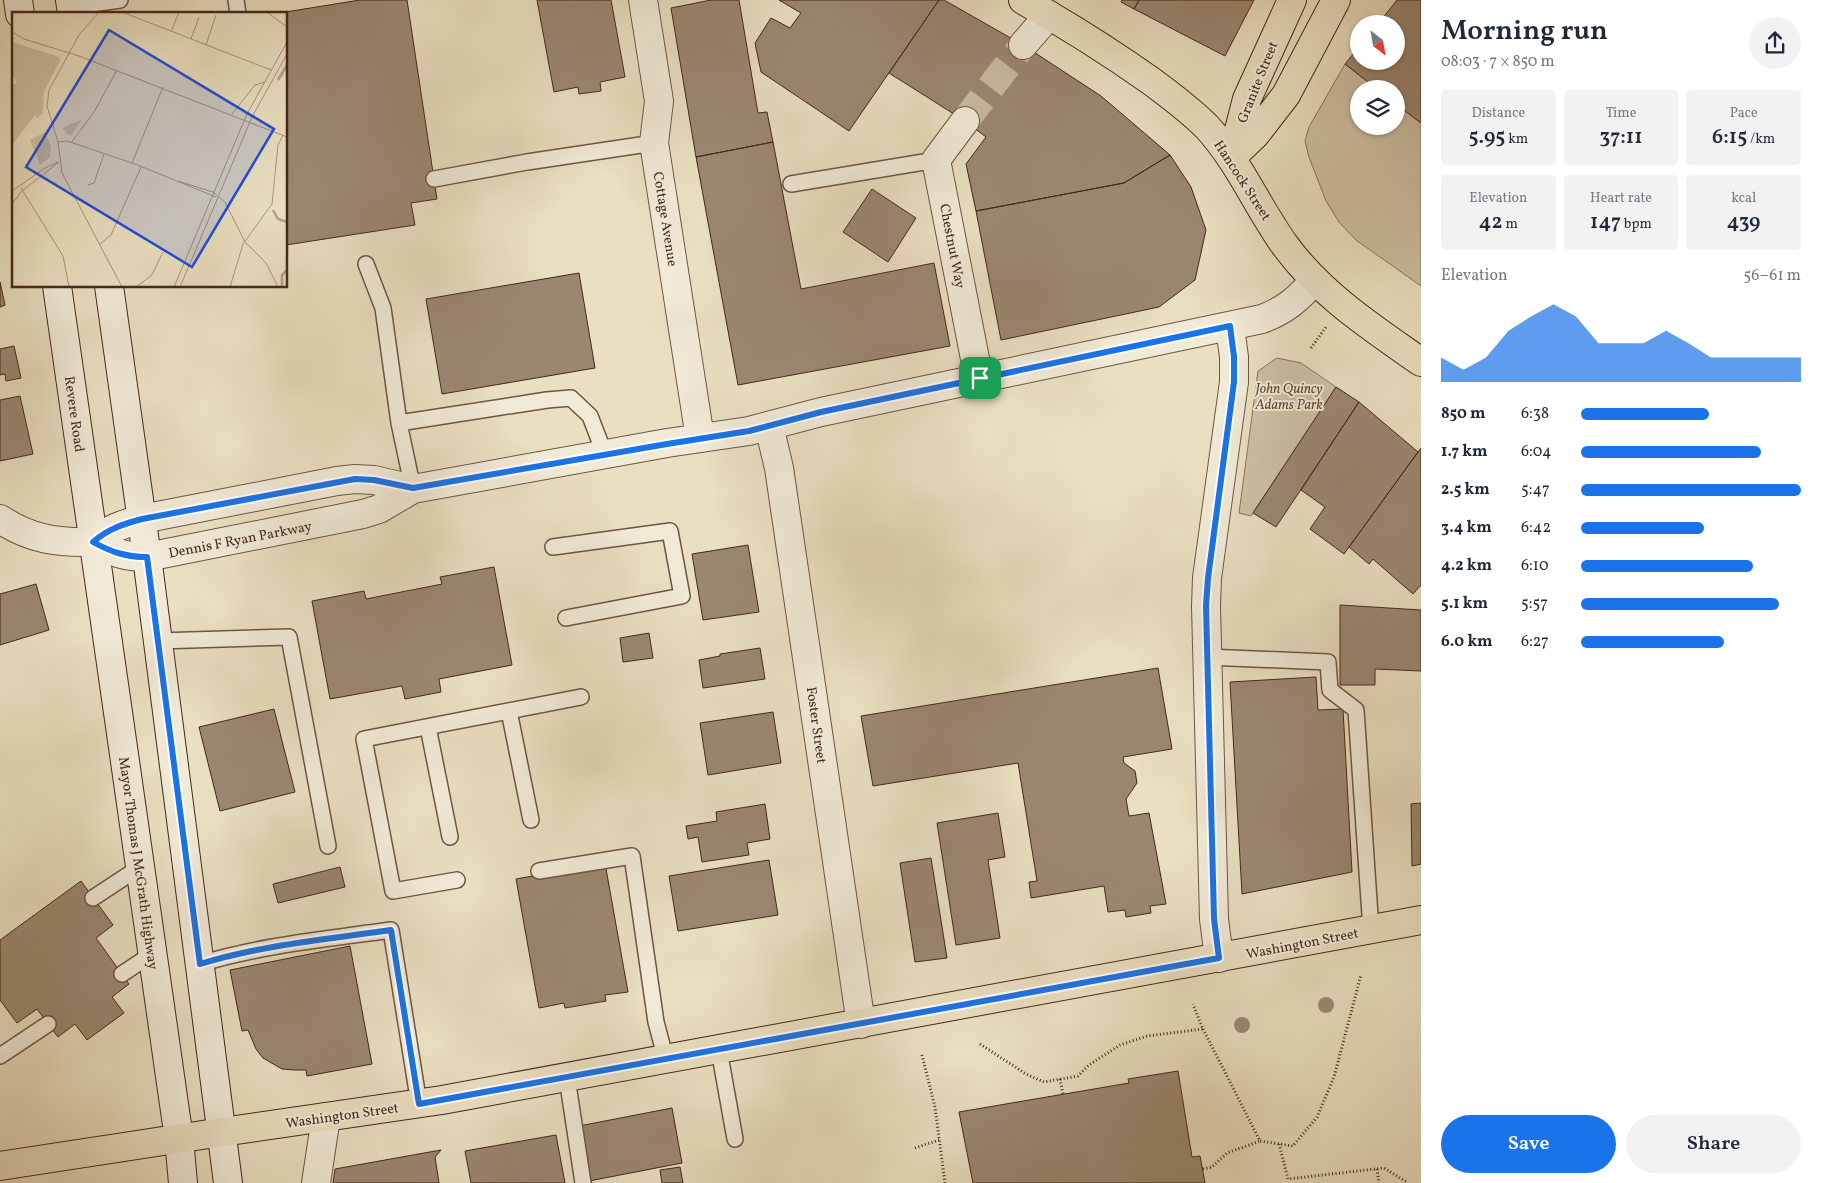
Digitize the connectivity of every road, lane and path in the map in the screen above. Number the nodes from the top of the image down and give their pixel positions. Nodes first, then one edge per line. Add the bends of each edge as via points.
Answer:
1 (120, 0) edge
2 (643, 0) edge
3 (1023, 0) edge
4 (1292, 0) edge
5 (1336, 0) edge
6 (71, 7) edge
7 (1049, 14) junction
8 (1023, 45) tunnel mouth
9 (965, 122) tunnel mouth
10 (654, 143) junction
11 (1232, 157) junction
12 (936, 160) junction
13 (434, 180) dead end
14 (791, 184) dead end
15 (366, 264) dead end
16 (1315, 280) junction
17 (57, 288) edge
18 (109, 288) edge
19 (1230, 326) junction
20 (1327, 326) dead end
21 (1310, 348) dead end
22 (1421, 362) edge
23 (980, 378) junction
24 (399, 423) junction
25 (769, 426) junction
26 (700, 438) junction
27 (605, 455) junction
28 (413, 488) junction
29 (0, 519) edge
30 (142, 519) junction
31 (93, 542) junction
32 (553, 547) dead end
33 (147, 557) junction
34 (566, 618) dead end
35 (158, 641) junction
36 (1207, 657) junction
37 (581, 697) dead end
38 (509, 711) junction
39 (428, 727) junction
40 (531, 820) dead end
41 (450, 837) dead end
42 (328, 846) dead end
43 (140, 867) junction
44 (539, 871) dead end
45 (457, 880) dead end
46 (93, 898) dead end
47 (1421, 920) edge
48 (1371, 930) junction
49 (152, 954) junction
50 (1219, 958) junction
51 (200, 964) junction
52 (122, 974) dead end
53 (1361, 975) dead end
54 (1193, 1004) dead end
55 (48, 1024) dead end
56 (861, 1024) junction
57 (1203, 1029) junction
58 (980, 1044) dead end
59 (720, 1050) junction
60 (922, 1055) dead end
61 (0, 1056) edge
62 (666, 1060) junction
63 (567, 1078) junction
64 (1060, 1079) junction
65 (1064, 1094) dead end
66 (419, 1104) junction
67 (326, 1117) junction
68 (222, 1132) junction
69 (179, 1139) junction
70 (735, 1139) dead end
71 (939, 1140) junction
72 (1260, 1141) junction
73 (1279, 1144) junction
74 (915, 1148) dead end
75 (0, 1166) edge
76 (1203, 1169) dead end
77 (1377, 1169) junction
78 (183, 1183) edge
79 (228, 1183) edge
80 (316, 1183) edge
81 (582, 1183) edge
82 (944, 1183) edge
83 (1379, 1183) edge
84 (1408, 1183) edge

1 - 6 lane
2 - 10 street, Cottage Avenue via 659,101
3 - 7 main road, Hancock Street
4 - 11 main road, Granite Street via 1247,100
5 - 11 main road, Granite Street via 1286,95 1255,135
7 - 8 street
7 - 11 main road, Hancock Street via 1113,54 1172,97 1205,125
9 - 12 street
10 - 13 lane
10 - 26 street, Cottage Avenue
11 - 16 main road, Hancock Street via 1276,232
12 - 14 lane
12 - 23 street, Chestnut Way
15 - 24 lane via 383,308
16 - 19 street, Dennis F Ryan Parkway via 1291,305 1278,313
16 - 22 main road, Hancock Street via 1349,311
17 - 31 street, Revere Road
18 - 30 street
19 - 23 street, Dennis F Ryan Parkway
19 - 36 street via 1234,382 1208,578
20 - 21 path
23 - 25 street, Dennis F Ryan Parkway
24 - 27 lane via 571,398 590,416
24 - 28 lane
25 - 26 street, Dennis F Ryan Parkway
25 - 56 street, Foster Street via 779,468
26 - 27 street, Dennis F Ryan Parkway
27 - 28 street, Dennis F Ryan Parkway
28 - 30 street, Dennis F Ryan Parkway via 355,479
28 - 33 street, Dennis F Ryan Parkway via 379,509 344,519
29 - 31 street via 34,537
30 - 31 street, Dennis F Ryan Parkway via 117,526
30 - 33 street
31 - 33 street, Dennis F Ryan Parkway via 120,555
31 - 43 street, Mayor Thomas J McGrath Highway
32 - 34 lane via 670,531 682,596
33 - 35 street
35 - 42 lane via 289,637
35 - 51 street
36 - 48 lane via 1328,662 1330,690 1356,710
36 - 50 street via 1214,919
37 - 38 lane
38 - 39 lane
38 - 40 lane
39 - 41 lane
39 - 45 lane via 364,739 393,891
43 - 46 lane
43 - 49 street, Mayor Thomas J McGrath Highway
44 - 62 lane via 632,856 656,1022
47 - 48 main road, Washington Street
48 - 50 main road, Washington Street
49 - 52 lane
49 - 69 street, Mayor Thomas J McGrath Highway
50 - 56 main road, Washington Street
51 - 66 lane via 291,944 391,930
51 - 68 street
53 - 73 path via 1334,1077 1317,1117 1292,1146
54 - 57 path
55 - 61 lane
56 - 59 main road, Washington Street
57 - 64 path via 1147,1036 1120,1045 1078,1076
57 - 72 path
58 - 64 path via 1044,1082
59 - 62 main road, Washington Street
59 - 70 lane
60 - 71 path via 935,1107
62 - 63 main road, Washington Street
63 - 66 main road, Washington Street
63 - 81 lane
64 - 65 path
66 - 67 main road, Washington Street
67 - 68 main road, Washington Street
67 - 80 street
68 - 69 main road, Washington Street
68 - 79 street
69 - 75 main road, Washington Street
69 - 78 street, Mayor Thomas J McGrath Highway
71 - 74 path
71 - 82 path
72 - 73 path
72 - 76 path via 1227,1153 1212,1167
73 - 77 path via 1288,1178
77 - 83 path
77 - 84 path via 1384,1168

